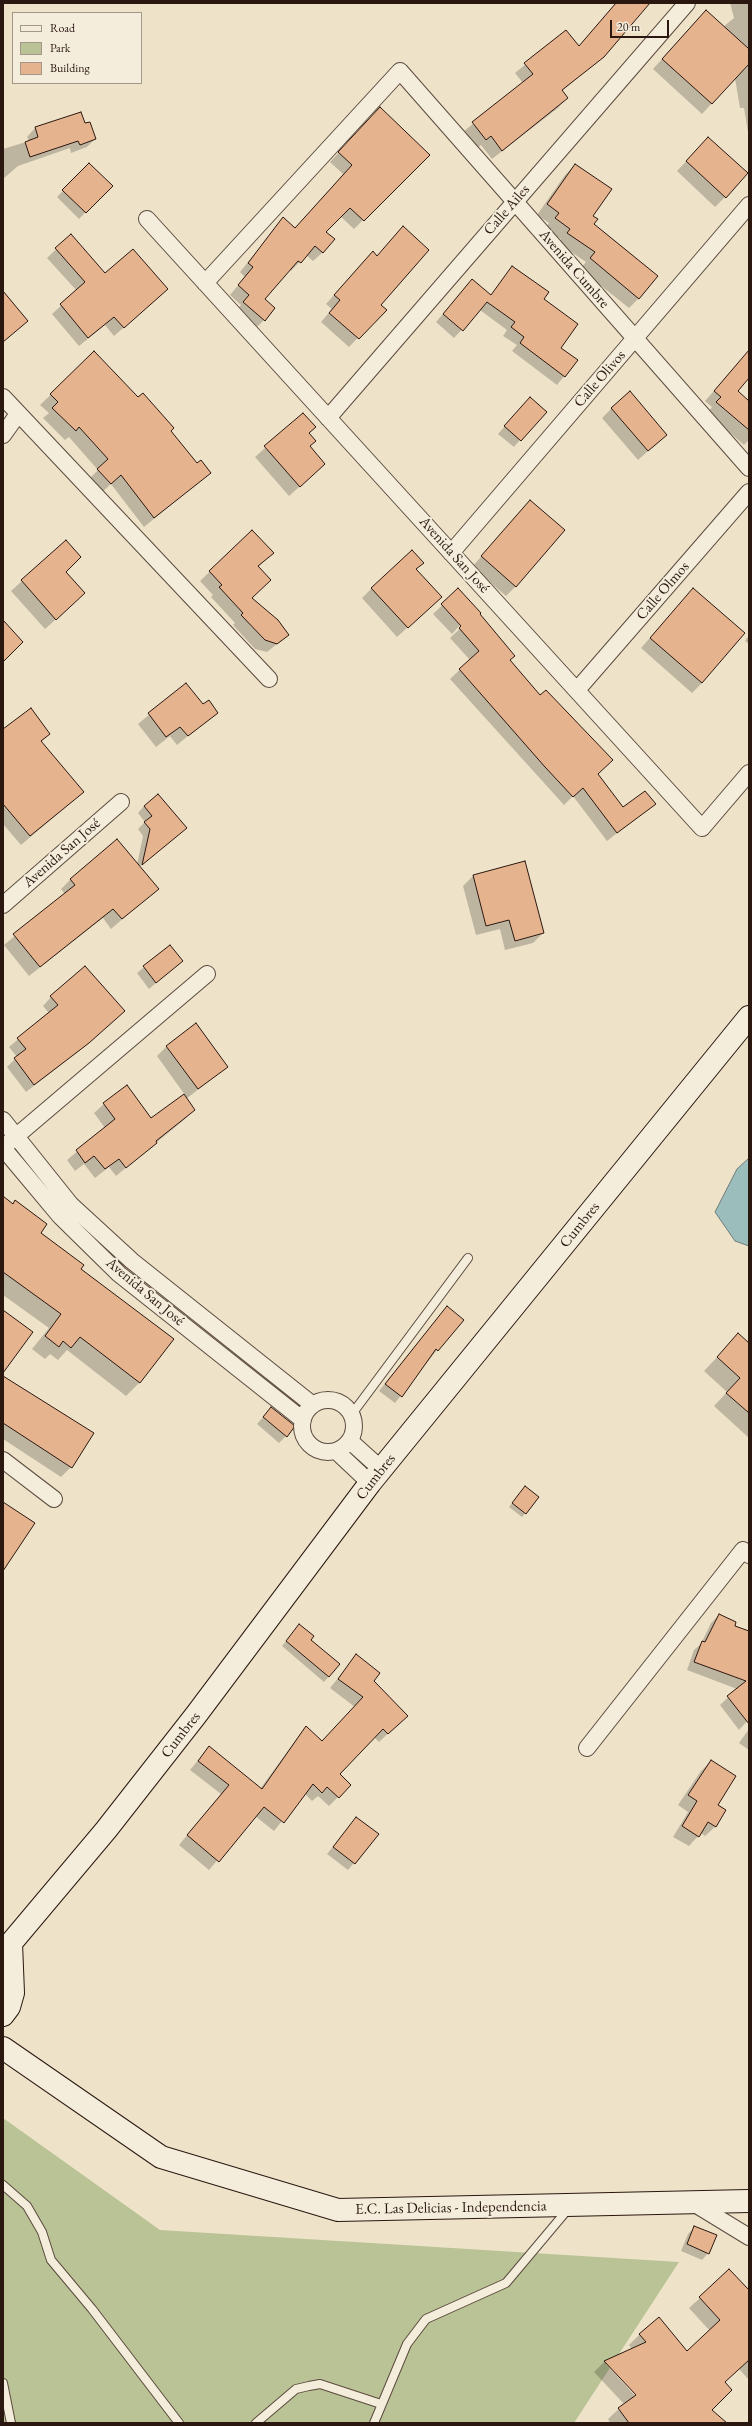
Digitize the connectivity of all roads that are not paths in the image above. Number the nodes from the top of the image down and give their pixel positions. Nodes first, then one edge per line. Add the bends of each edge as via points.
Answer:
1 (687, 3) edge
2 (515, 201) junction
3 (749, 205) edge
4 (147, 219) dead end
5 (205, 283) junction
6 (635, 338) junction
7 (3, 398) edge
8 (18, 414) junction
9 (328, 418) junction
10 (3, 436) edge
11 (749, 468) edge
12 (749, 492) edge
13 (451, 553) junction
14 (269, 679) dead end
15 (576, 690) junction
16 (749, 773) edge
17 (121, 802) dead end
18 (3, 905) edge
19 (207, 974) dead end
20 (749, 1017) edge
21 (3, 1120) edge
22 (15, 1138) junction
23 (3, 1148) edge
24 (468, 1258) dead end
25 (197, 1311) junction
26 (185, 1326) junction
27 (313, 1405) junction
28 (352, 1414) junction
29 (303, 1420) junction
30 (350, 1441) junction
31 (336, 1451) junction
32 (3, 1460) edge
33 (376, 1476) junction
34 (54, 1499) dead end
35 (749, 1555) edge
36 (587, 1748) dead end
37 (7, 1945) edge
38 (3, 2015) edge
39 (3, 2048) edge
40 (3, 2184) edge
41 (749, 2201) edge
42 (695, 2204) junction
43 (570, 2206) junction
44 (749, 2237) edge
45 (3, 2383) edge
46 (381, 2404) junction
47 (11, 2423) edge
48 (179, 2423) edge
49 (256, 2423) edge
50 (374, 2423) edge

1 - 2 street, Calle Ailes
2 - 5 street, Avenida Cumbre via 400,71
2 - 6 street, Avenida Cumbre
2 - 9 street, Calle Ailes
3 - 6 street, Calle Olivos
4 - 5 street
5 - 9 street, Avenida San José
6 - 11 street, Avenida Cumbre
6 - 13 street, Calle Olivos
7 - 8 street
8 - 10 street
8 - 14 street
9 - 13 street, Avenida San José
12 - 15 street, Calle Olmos
13 - 15 street, Avenida San José
15 - 16 street, Avenida San José via 702,828
17 - 18 street, Avenida San José
19 - 22 street, Avenida San José
20 - 33 street, Cumbres
21 - 22 street, Avenida San José
22 - 23 street, Avenida San José
22 - 25 street, Avenida San José via 71,1205 132,1261
23 - 26 street, Avenida San José via 60,1216 119,1274
24 - 28 lane
25 - 26 street
25 - 27 street, Avenida San José
26 - 29 street, Avenida San José
27 - 28 street via 330,1400 338,1402
27 - 29 street
28 - 30 street via 354,1423
29 - 31 street via 302,1429 310,1445 327,1452
30 - 31 street
30 - 33 street
31 - 33 street
32 - 34 street
33 - 37 street, Cumbres via 196,1716 106,1830
35 - 36 street via 743,1550
37 - 38 street, Cumbres via 13,1993 9,2007
39 - 43 street, E.C. Las Delicias - Independencia via 161,2158 338,2210
40 - 48 lane via 27,2206 42,2232 51,2260
41 - 42 street, E.C. Las Delicias - Independencia
42 - 43 street, E.C. Las Delicias - Independencia
42 - 44 street
43 - 46 lane via 506,2283 426,2318 407,2344
45 - 47 lane
46 - 49 lane via 320,2384 296,2389
46 - 50 lane

